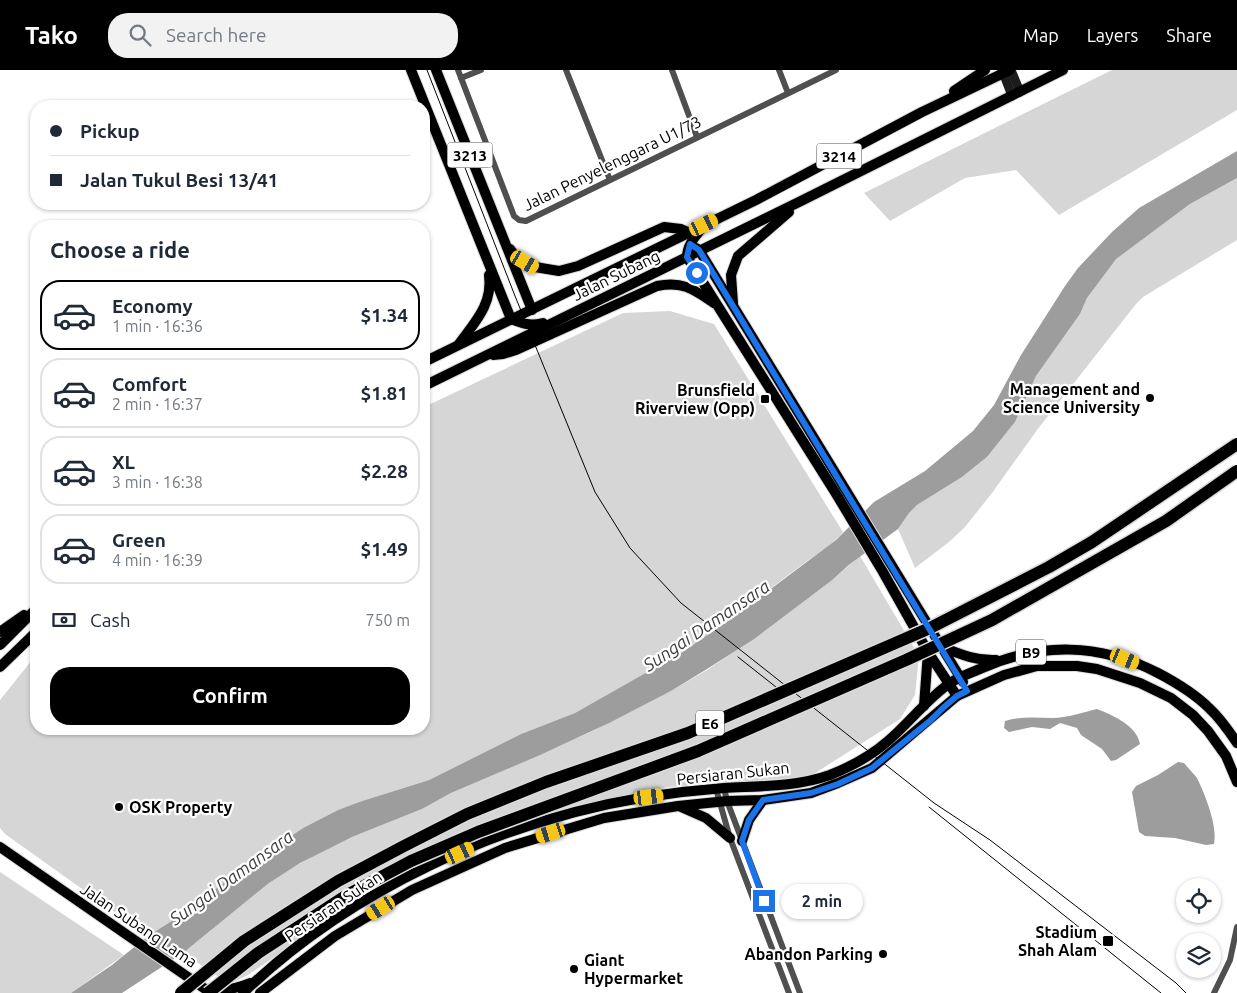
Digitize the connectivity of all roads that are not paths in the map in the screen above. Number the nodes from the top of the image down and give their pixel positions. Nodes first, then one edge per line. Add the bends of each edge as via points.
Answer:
1 (411, 70) edge
2 (436, 70) edge
3 (458, 70) edge
4 (482, 70) edge
5 (566, 70) edge
6 (672, 70) edge
7 (779, 70) edge
8 (836, 70) edge
9 (985, 70) edge
10 (1063, 70) edge
11 (1006, 71) edge
12 (461, 78) junction
13 (788, 93) junction
14 (1016, 94) junction
15 (423, 100) edge
16 (922, 112) junction
17 (430, 118) edge
18 (697, 137) junction
19 (610, 180) junction
20 (803, 200) junction
21 (704, 225) junction
22 (690, 232) junction
23 (504, 240) junction
24 (668, 243) junction
25 (690, 244) junction
26 (699, 250) junction
27 (687, 257) junction
28 (487, 260) junction
29 (717, 305) junction
30 (734, 308) junction
31 (532, 310) junction
32 (511, 319) junction
33 (559, 319) junction
34 (525, 325) junction
35 (458, 345) junction
36 (506, 345) junction
37 (484, 356) junction
38 (430, 359) edge
39 (430, 383) edge
40 (1237, 444) edge
41 (1237, 471) edge
42 (840, 489) junction
43 (30, 612) edge
44 (30, 614) edge
45 (0, 632) edge
46 (30, 638) edge
47 (0, 645) edge
48 (942, 647) junction
49 (928, 652) junction
50 (999, 660) junction
51 (0, 667) edge
52 (960, 678) junction
53 (949, 684) junction
54 (967, 691) junction
55 (957, 696) junction
56 (924, 706) junction
57 (1237, 743) edge
58 (1226, 756) junction
59 (1237, 768) edge
60 (1237, 782) edge
61 (720, 789) junction
62 (763, 800) junction
63 (723, 802) junction
64 (678, 806) junction
65 (730, 838) junction
66 (742, 841) junction
67 (0, 848) edge
68 (1237, 927) edge
69 (256, 980) junction
70 (273, 982) junction
71 (205, 991) edge
72 (181, 993) edge
73 (242, 993) edge
74 (260, 993) edge
75 (271, 993) edge
76 (790, 993) edge
77 (800, 993) edge
78 (1214, 993) edge

1 - 15 main road, 3213
2 - 23 main road, 3213
3 - 12 street, Jalan Penyelenggara U1/73
4 - 12 street
5 - 19 street
6 - 18 street
7 - 13 street
8 - 13 street, Jalan Penyelenggara U1/73
9 - 16 main road
10 - 14 main road, Jalan Subang / 3214
11 - 14 street
11 - 16 main road, Jalan Subang / 3214
12 - 19 street, Jalan Penyelenggara U1/73 via 514,216 519,220 526,221
13 - 18 street, Jalan Penyelenggara U1/73
14 - 20 main road, Jalan Subang / 3214
16 - 21 main road, Jalan Subang / 3214
17 - 28 main road, 3213
18 - 19 street, Jalan Penyelenggara U1/73
20 - 26 main road, Jalan Subang / 3214
20 - 30 main road via 738,256 731,275
21 - 22 main road, Jalan Subang / 3214
21 - 25 main road
22 - 23 main road via 664,227 578,266 559,271 535,268 515,256
22 - 24 main road, Jalan Subang / 3214
23 - 31 main road, 3213
24 - 25 main road
24 - 31 main road, Jalan Subang / 3214
25 - 26 main road
25 - 27 main road
26 - 27 main road, Jalan Subang / 3214
26 - 30 main road
27 - 29 main road
27 - 33 main road, Jalan Subang / 3214
28 - 32 main road, 3213
28 - 35 main road via 489,297
29 - 37 main road via 686,286 657,286 516,350
29 - 42 main road
30 - 42 main road
31 - 32 main road, Jalan Subang / 3214
31 - 34 main road
32 - 34 main road
32 - 35 main road, Jalan Subang / 3214
33 - 34 main road
33 - 36 main road, Jalan Subang / 3214
34 - 36 main road
35 - 38 main road, Jalan Subang / 3214
36 - 37 main road, Jalan Subang / 3214
37 - 39 main road, Jalan Subang / 3214
40 - 72 highway, E6, bridge via 1092,542 930,628 688,733 546,782 467,814 404,846 338,881 244,941
41 - 71 highway, E6, bridge via 1166,520 983,624 698,751 478,832 411,861 347,895
42 - 48 main road
42 - 49 main road
43 - 45 main road
44 - 47 main road
46 - 51 main road
48 - 50 main road via 969,658
48 - 52 main road
49 - 53 main road
49 - 56 main road
50 - 52 main road, Persiaran Sukan / B9
50 - 57 main road, Persiaran Sukan / B9 via 1053,649 1080,650 1125,659 1184,687 1210,708
52 - 53 main road, Persiaran Sukan / B9
52 - 54 main road
53 - 55 main road
53 - 56 main road, Persiaran Sukan / B9
54 - 55 main road, Persiaran Sukan / B9
54 - 58 main road, Persiaran Sukan / B9 via 1004,675 1037,666 1096,669 1140,683 1171,698 1194,715
55 - 62 main road, Persiaran Sukan / B9 via 872,768 811,793
56 - 61 main road, Persiaran Sukan / B9 via 887,742 829,775 782,786
58 - 59 main road
58 - 60 main road, Persiaran Sukan / B9
61 - 63 street
61 - 69 main road, Persiaran Sukan / B9 via 592,807 491,838 397,882 327,925
62 - 63 main road, Persiaran Sukan / B9
62 - 66 main road via 749,820
63 - 64 main road, Persiaran Sukan / B9
63 - 65 street
63 - 66 street
64 - 65 main road via 706,818
64 - 70 main road, Persiaran Sukan / B9 via 604,818 505,848 412,890 335,936
65 - 76 street
66 - 77 street
67 - 71 main road, Jalan Subang Lama
68 - 78 street via 1230,960
69 - 71 main road via 237,988
69 - 73 main road, Persiaran Sukan / B9
70 - 74 main road, Persiaran Sukan / B9
70 - 75 main road

